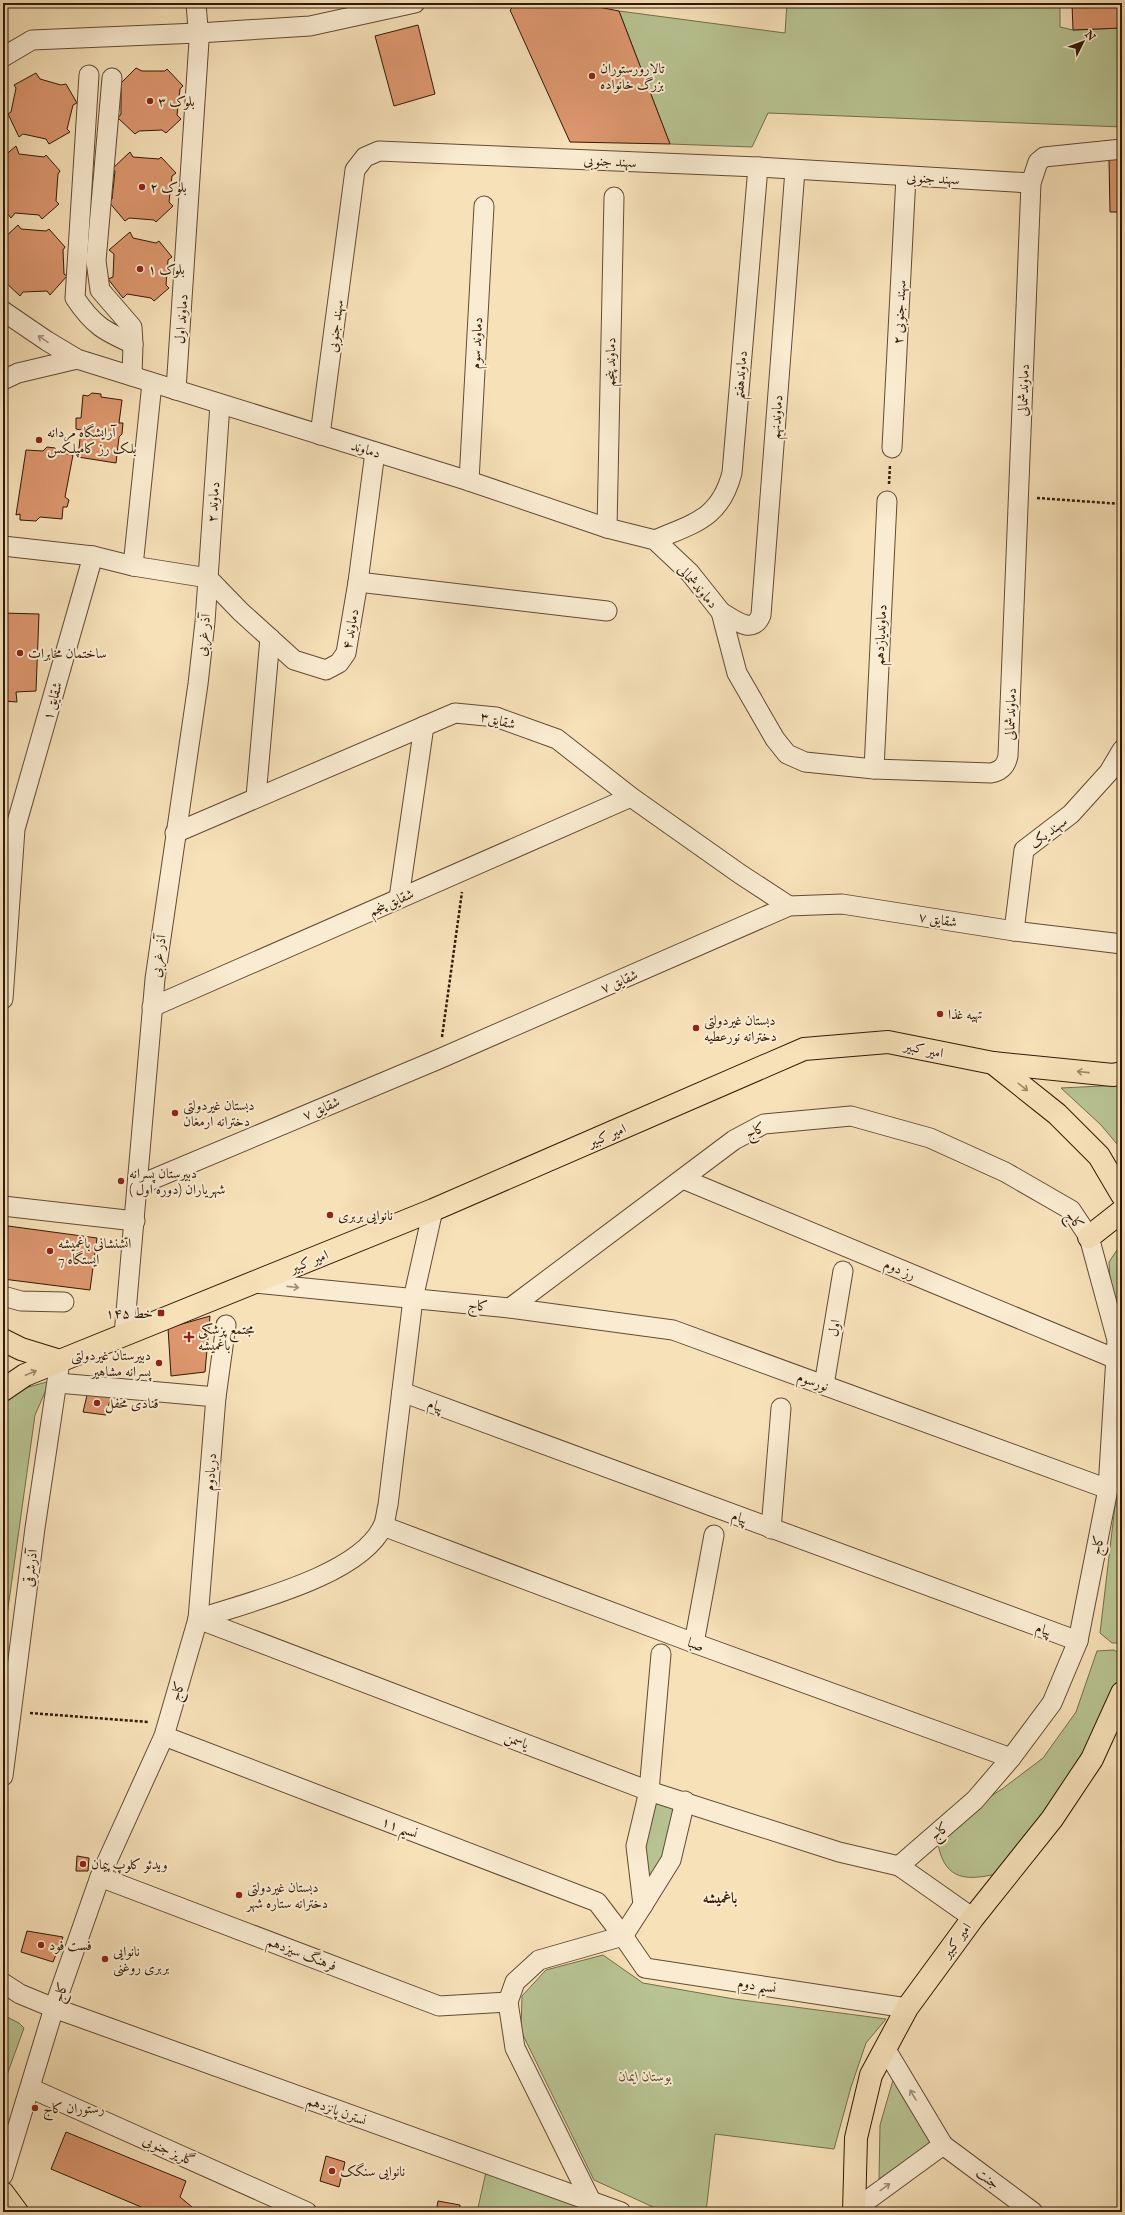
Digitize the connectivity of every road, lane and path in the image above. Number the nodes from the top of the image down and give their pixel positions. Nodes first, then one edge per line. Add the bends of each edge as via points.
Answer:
1 (196, 3) edge
2 (415, 3) edge
3 (198, 34) junction
4 (3, 57) edge
5 (89, 74) dead end
6 (112, 78) dead end
7 (1122, 149) edge
8 (758, 167) junction
9 (795, 170) junction
10 (906, 176) junction
11 (1031, 183) junction
12 (614, 197) dead end
13 (484, 206) dead end
14 (3, 311) edge
15 (133, 344) junction
16 (77, 359) junction
17 (132, 376) junction
18 (3, 380) edge
19 (152, 382) junction
20 (176, 390) junction
21 (220, 404) junction
22 (320, 435) junction
23 (892, 448) joint
24 (375, 452) junction
25 (469, 481) junction
26 (1019, 497) junction
27 (887, 500) joint
28 (1122, 504) edge
29 (607, 528) junction
30 (655, 540) junction
31 (3, 546) edge
32 (93, 556) junction
33 (133, 566) junction
34 (186, 576) dead end
35 (208, 578) junction
36 (358, 582) junction
37 (607, 611) dead end
38 (720, 612) junction
39 (270, 638) junction
40 (424, 726) junction
41 (1122, 750) edge
42 (874, 769) junction
43 (256, 797) junction
44 (631, 797) junction
45 (175, 833) junction
46 (465, 869) junction
47 (399, 898) junction
48 (789, 906) junction
49 (1014, 931) junction
50 (1122, 944) edge
51 (3, 999) edge
52 (152, 1007) junction
53 (439, 1059) junction
54 (993, 1063) junction
55 (1122, 1073) edge
56 (683, 1179) junction
57 (139, 1185) junction
58 (1122, 1194) edge
59 (3, 1206) edge
60 (433, 1210) junction
61 (1122, 1211) edge
62 (135, 1220) junction
63 (1089, 1237) junction
64 (843, 1271) dead end
65 (254, 1283) junction
66 (3, 1296) edge
67 (414, 1299) junction
68 (64, 1302) dead end
69 (510, 1308) junction
70 (226, 1325) dead end
71 (124, 1335) junction
72 (3, 1340) edge
73 (1116, 1359) junction
74 (60, 1361) junction
75 (58, 1382) junction
76 (824, 1385) junction
77 (3, 1390) edge
78 (402, 1392) junction
79 (216, 1397) junction
80 (781, 1408) dead end
81 (1108, 1488) junction
82 (383, 1526) junction
83 (771, 1529) junction
84 (714, 1535) dead end
85 (198, 1619) junction
86 (1078, 1642) junction
87 (694, 1643) junction
88 (661, 1654) dead end
89 (1122, 1693) edge
90 (12, 1711) junction
91 (165, 1730) junction
92 (1011, 1758) junction
93 (3, 1776) edge
94 (649, 1790) junction
95 (685, 1802) junction
96 (899, 1866) junction
97 (100, 1877) junction
98 (643, 1905) junction
99 (972, 1918) junction
100 (623, 1936) junction
101 (3, 1983) edge
102 (508, 2002) junction
103 (54, 2008) junction
104 (907, 2008) junction
105 (886, 2048) junction
106 (30, 2088) junction
107 (943, 2145) junction
108 (3, 2175) edge
109 (3, 2194) edge
110 (594, 2207) edge
111 (854, 2211) edge
112 (17, 2212) edge
113 (307, 2212) edge
114 (621, 2212) edge
115 (1033, 2212) edge

1 - 3 street, دماوند اول
2 - 3 street via 310,26
3 - 4 street via 32,40
3 - 20 street, دماوند اول
5 - 15 street via 75,298 88,318 111,335
6 - 15 street via 96,261 100,290 132,327
7 - 11 street via 1044,157 1038,162
8 - 9 street, سهند جنوبی
8 - 22 street, سهند جنوبی via 378,150 365,157 355,170
8 - 30 street, دماوندهفتم via 732,473 728,491 717,508 703,519
9 - 10 street, سهند جنوبی
9 - 38 street, دماوندنهم via 761,615 759,620 749,626
10 - 11 street, سهند جنوبی
10 - 23 street, سهند جنوبی ۲
11 - 26 street, دماوندشمالی
12 - 29 street, دماوند پنجم
13 - 25 street, دماوند سوم
16 -> 14 street, دماوند via 47,342
15 - 17 street
16 - 17 street, دماوند
16 - 18 street via 18,372
17 - 19 street, دماوند
19 - 20 street, دماوند
19 - 33 street
20 - 21 street, دماوند
21 - 22 street, دماوند
21 - 35 street, دماوند ۲
22 - 24 street, دماوند
23 - 27 path
24 - 25 street, دماوند
24 - 36 street, دماوند ۴
25 - 29 street, دماوند
26 - 28 path
26 - 42 street, دماوندشمالی via 1008,756 1005,766 998,772 991,773
27 - 42 street, دماوندیازدهم
29 - 30 street, دماوند
30 - 38 street, دماوندشمالی via 690,573
31 - 32 street
32 - 33 street
32 - 51 street, شقایق ۱ via 16,829
33 - 35 street
34 - 35 street
35 - 39 street, دماوند ۴
35 - 45 street, آذر غربی via 198,684
36 - 37 street
36 - 39 street, دماوند ۴ via 346,653 339,663 326,670 309,666 294,660
38 - 42 street, دماوندشمالی via 737,673 786,754 805,762
39 - 43 street
40 - 43 street, شقایق۳
40 - 44 street, شقایق۳ via 455,713 496,717 557,739
40 - 47 street
41 - 49 street, سهند یک via 1109,772 1071,814 1024,850
43 - 45 street, شقایق۳
44 - 46 street, شقایق پنجم
44 - 48 street, شقایق۳
45 - 52 street, آذر غربی
46 - 47 street, شقایق پنجم
46 - 53 path
47 - 52 street, شقایق پنجم
48 - 49 street, شقایق ۷ via 842,904
48 - 53 street, شقایق ۷
49 - 50 street, شقایق ۷
52 - 57 street, آذر غربی
53 - 57 street, شقایق ۷
55 -> 54 main road via 1113,1075
54 -> 58 main road, امیر کبیر via 1057,1114 1098,1156
54 - 60 main road, امیر کبیر via 888,1042 804,1049
56 - 63 street, کاج via 734,1140 764,1124 851,1116 930,1138 1005,1172 1071,1210
56 - 69 street, کاج
56 - 73 street, رز دوم
57 - 62 street, آذر غربی
59 - 62 street
60 - 65 main road, امیر کبیر
60 - 67 street
61 - 63 main road
62 - 71 street, آذر غربی
63 - 73 street, کاج via 1117,1340
64 - 76 street, اول
65 -> 67 street, کاج
65 - 71 main road, امیر کبیر
66 - 68 street via 21,1301
67 - 69 street, کاج
67 - 78 street
69 - 76 street, نورسوم via 673,1330
70 - 79 street, دریادوم
71 - 74 main road, امیر کبیر
72 - 74 main road via 21,1349
73 - 81 street, کاج
74 - 75 street, آذرشرقی
77 -> 74 main road, امیر کبیر via 25,1375
75 - 79 street
75 - 90 street, آذرشرقی via 34,1528
76 - 81 street, نورسوم
78 - 82 street via 388,1505
78 - 83 street, پیام
79 - 85 street, دریادوم
80 - 83 street
81 - 86 street, کاج
82 - 85 street via 364,1550 321,1577
82 - 87 street, صبا
83 - 86 street, پیام
84 - 87 street
85 - 91 street, کاج
85 - 94 street, یاسمن
86 - 92 street, کاج via 1052,1704
87 - 92 street, صبا
88 - 94 street
89 - 99 main road, امیر کبیر via 1092,1759 1052,1819
90 - 91 path
90 - 93 street, آذرشرقی
91 - 97 street, کاج
91 - 100 street, نسیم ۱۱ via 597,1902
92 - 96 street, کاج via 975,1800
94 - 95 street, یاسمن
94 - 98 street via 636,1846
95 - 96 street, یاسمن via 839,1852
95 - 98 street via 671,1860
96 - 99 street
97 - 102 street, فرهنگ سیزدهم via 439,2006
97 - 103 street, کاج
98 - 100 street
99 - 104 main road, امیر کبیر
100 - 102 street via 539,1960 515,1982
100 - 104 street, نسیم دوم via 645,1968
101 - 103 street via 20,1994
102 - 110 street via 515,2048
103 - 106 street, کاج
103 - 110 street, نسترن پانزدهم
104 - 105 main road, امیر کبیر
107 -> 105 street
105 - 111 main road, امیر کبیر via 871,2075 856,2138
106 - 108 street, کاج
106 - 113 street, گلریز جنوبی
111 -> 107 street
107 - 115 street, جنت
109 - 112 main road
110 - 114 street, نسترن پانزدهم

